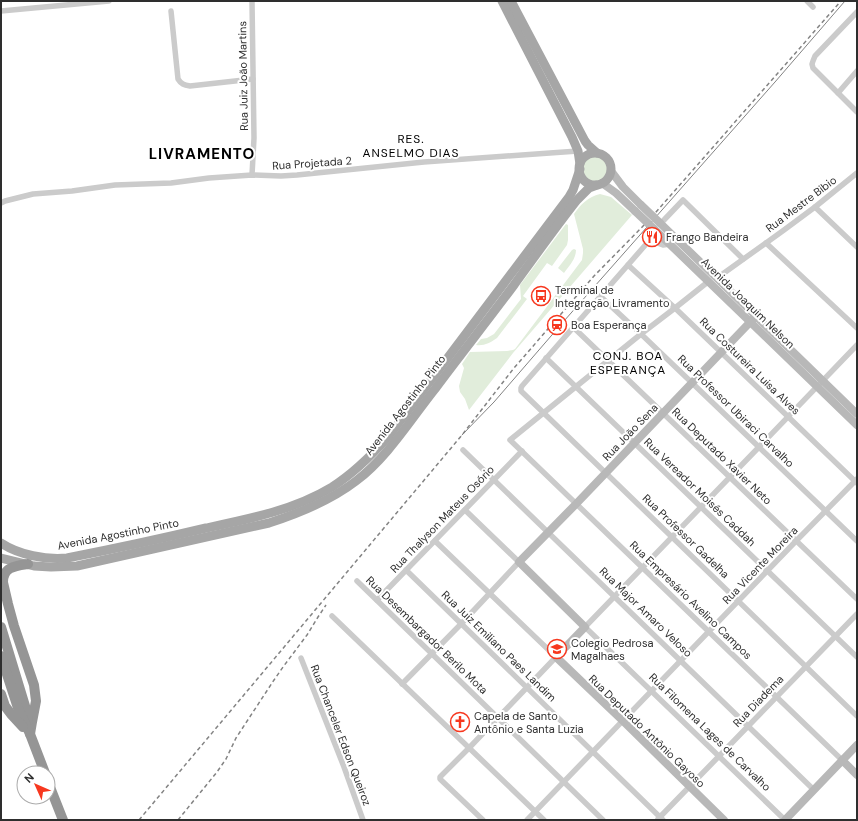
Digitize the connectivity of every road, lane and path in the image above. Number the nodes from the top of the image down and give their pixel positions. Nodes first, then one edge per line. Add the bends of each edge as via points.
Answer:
1 (109, 1) edge
2 (252, 1) edge
3 (502, 1) edge
4 (511, 1) edge
5 (807, 1) edge
6 (813, 7) dead end
7 (1, 11) edge
8 (171, 11) dead end
9 (857, 12) edge
10 (857, 71) edge
11 (253, 79) junction
12 (838, 93) junction
13 (857, 112) edge
14 (578, 151) junction
15 (597, 153) junction
16 (580, 167) junction
17 (611, 171) junction
18 (857, 173) edge
19 (252, 175) junction
20 (600, 184) junction
21 (1, 203) edge
22 (815, 207) junction
23 (638, 208) junction
24 (659, 224) junction
25 (766, 243) junction
26 (670, 244) junction
27 (857, 247) edge
28 (743, 259) junction
29 (628, 265) junction
30 (713, 280) junction
31 (600, 296) junction
32 (675, 308) junction
33 (753, 319) junction
34 (573, 327) junction
35 (857, 328) edge
36 (642, 334) junction
37 (857, 345) edge
38 (721, 352) junction
39 (546, 358) junction
40 (609, 361) junction
41 (692, 383) junction
42 (820, 383) junction
43 (576, 387) junction
44 (663, 413) junction
45 (543, 414) junction
46 (857, 414) edge
47 (788, 417) junction
48 (857, 425) edge
49 (510, 440) joint
50 (634, 443) junction
51 (759, 447) junction
52 (463, 450) dead end
53 (522, 451) junction
54 (606, 473) junction
55 (730, 477) junction
56 (494, 480) junction
57 (856, 481) edge
58 (576, 504) junction
59 (701, 507) junction
60 (465, 510) junction
61 (825, 511) junction
62 (548, 532) junction
63 (672, 537) junction
64 (435, 541) junction
65 (796, 541) junction
66 (857, 541) edge
67 (1, 542) edge
68 (1, 558) edge
69 (519, 562) junction
70 (28, 564) junction
71 (642, 568) junction
72 (406, 570) junction
73 (767, 571) junction
74 (2, 578) edge
75 (357, 581) dead end
76 (490, 593) junction
77 (615, 597) junction
78 (857, 599) edge
79 (377, 600) junction
80 (739, 601) junction
81 (857, 614) edge
82 (332, 616) dead end
83 (461, 624) junction
84 (1, 627) edge
85 (585, 627) junction
86 (709, 632) junction
87 (835, 636) junction
88 (432, 654) junction
89 (1, 656) edge
90 (857, 657) edge
91 (301, 658) dead end
92 (556, 658) junction
93 (681, 661) junction
94 (806, 666) junction
95 (402, 684) junction
96 (527, 688) junction
97 (652, 691) junction
98 (1, 694) edge
99 (777, 697) junction
100 (857, 716) edge
101 (498, 718) junction
102 (623, 721) junction
103 (749, 726) junction
104 (30, 734) junction
105 (857, 745) edge
106 (469, 748) junction
107 (593, 752) junction
108 (719, 757) junction
109 (842, 760) junction
110 (42, 765) edge
111 (857, 775) edge
112 (564, 782) junction
113 (690, 787) junction
114 (814, 790) junction
115 (56, 802) edge
116 (535, 812) junction
117 (661, 819) edge
118 (788, 819) edge
119 (63, 820) edge
120 (363, 820) edge
121 (483, 820) edge
122 (528, 820) edge
123 (544, 820) edge
124 (603, 820) edge
125 (724, 820) edge

1 - 7 street
2 - 11 street, Rua Juiz João Martins
3 - 14 main road
4 - 15 main road via 585,141
5 - 6 street
8 - 11 street via 180,82 190,86
9 - 12 street via 815,56 812,64
10 - 12 street
11 - 19 street, Rua Juiz João Martins
12 - 13 street
14 - 16 main road
14 - 19 street, Rua Projetada 2 via 424,162 297,175
15 - 16 main road via 583,159
15 - 17 main road via 606,157
16 - 20 main road via 583,179 592,184
16 - 67 main road, Avenida Agostinho Pinto via 569,197 388,437 359,468 331,487 280,510 253,518 67,558 35,556
17 - 20 main road via 607,180
17 - 23 street, Avenida Joaquim Nelson
18 - 22 street, Rua Mestre Bibio
19 - 21 street, Rua Projetada 2 via 33,194
20 - 23 street, Avenida Joaquim Nelson
20 - 70 main road, Avenida Agostinho Pinto via 589,188 577,200 387,451 366,473 338,493 313,507 269,523 77,566 50,567
22 - 25 street, Rua Mestre Bibio
22 - 27 street
23 - 24 street, Avenida Joaquim Nelson, bridge
24 - 26 street, Avenida Joaquim Nelson
24 - 28 street via 683,200
24 - 30 street, Avenida Joaquim Nelson
25 - 28 street, Rua Mestre Bibio
25 - 35 street
26 - 29 street via 648,242
26 - 30 street, Avenida Joaquim Nelson
28 - 30 street, Rua Mestre Bibio
29 - 31 street
29 - 32 street, Rua Costureira Luisa Alves
30 - 32 street, Rua Mestre Bibio
30 - 33 street, Avenida Joaquim Nelson
31 - 34 street
31 - 36 street, Rua Professor Ubiraci Carvalho
32 - 36 street, Rua Mestre Bibio
32 - 38 street, Rua Costureira Luisa Alves
33 - 38 street, Rua João Sena
33 - 42 street, Avenida Joaquim Nelson
34 - 39 street
34 - 40 street, Rua Deputado Xavier Neto
36 - 40 street, Rua Mestre Bibio
36 - 41 street, Rua Professor Ubiraci Carvalho
37 - 42 street
38 - 41 street, Rua João Sena
38 - 47 street, Rua Costureira Luisa Alves
39 - 43 street, Rua Vereador Moisés Caddah
39 - 45 street, Rua Professor Gadelha via 521,388
40 - 43 street, Rua Mestre Bibio
40 - 44 street, Rua Deputado Xavier Neto
41 - 44 street, Rua João Sena
41 - 51 street, Rua Professor Ubiraci Carvalho
42 - 46 street, Avenida Joaquim Nelson
42 - 47 street
42 - 48 street, Avenida Joaquim Nelson
43 - 45 street, Rua Mestre Bibio
43 - 50 street, Rua Vereador Moisés Caddah
44 - 50 street, Rua João Sena
44 - 55 street, Rua Deputado Xavier Neto
45 - 49 street, Rua Mestre Bibio
45 - 54 street, Rua Professor Gadelha
47 - 51 street
47 - 57 street, Rua Costureira Luisa Alves
49 - 53 street, Rua Empresário Avelino Campos
50 - 54 street, Rua João Sena
50 - 59 street, Rua Vereador Moisés Caddah
51 - 55 street
51 - 61 street, Rua Professor Ubiraci Carvalho
52 - 56 street, Rua Major Amaro Veloso
53 - 56 street, Rua Thalyson Mateus Osório
53 - 58 street, Rua Empresário Avelino Campos
54 - 58 street, Rua João Sena
54 - 63 street, Rua Professor Gadelha
55 - 59 street
55 - 65 street, Rua Deputado Xavier Neto
56 - 60 street, Rua Thalyson Mateus Osório
56 - 62 street, Rua Major Amaro Veloso
57 - 61 street, Rua Vicente Moreira
58 - 62 street, Rua João Sena
58 - 71 street, Rua Empresário Avelino Campos
59 - 63 street
59 - 73 street, Rua Vereador Moisés Caddah
60 - 64 street, Rua Thalyson Mateus Osório
60 - 69 street
61 - 65 street, Rua Vicente Moreira
61 - 66 street, Rua Professor Ubiraci Carvalho
62 - 69 street, Rua João Sena
62 - 77 street, Rua Major Amaro Veloso
63 - 71 street
63 - 80 street, Rua Professor Gadelha
64 - 72 street, Rua Thalyson Mateus Osório
64 - 76 street, Rua Deputado Antônio Gayoso
65 - 73 street, Rua Vicente Moreira
65 - 78 street, Rua Deputado Xavier Neto
68 - 70 main road, Avenida Agostinho Pinto
69 - 76 street
69 - 85 street
70 - 74 highway via 8,570
71 - 77 street
71 - 86 street, Rua Empresário Avelino Campos
72 - 79 street, Rua Thalyson Mateus Osório
72 - 83 street, Rua Juiz Emiliano Paes Landim
73 - 80 street, Rua Vicente Moreira
73 - 87 street, Rua Vereador Moisés Caddah
74 - 104 highway via 14,626 34,685 36,700
75 - 79 street, Rua Desembargador Berilo Mota
76 - 83 street
76 - 92 street, Rua Deputado Antônio Gayoso
77 - 85 street
77 - 93 street, Rua Major Amaro Veloso
79 - 88 street, Rua Desembargador Berilo Mota
80 - 86 street, Rua Vicente Moreira
80 - 94 street, Rua Professor Gadelha
81 - 87 street, Rua Diadema
82 - 95 street
83 - 88 street
83 - 96 street, Rua Juiz Emiliano Paes Landim
84 - 104 highway via 25,706
85 - 92 street
85 - 97 street, Rua Filomena Lages de Carvalho
86 - 93 street, Rua Vicente Moreira
86 - 99 street, Rua Empresário Avelino Campos
87 - 90 street, Rua Vereador Moisés Caddah
87 - 94 street, Rua Diadema
88 - 95 street
88 - 101 street, Rua Desembargador Berilo Mota
89 - 104 highway via 18,708
91 - 120 street, Rua Chanceler Edson Queiroz
92 - 96 street
92 - 102 street, Rua Deputado Antônio Gayoso
93 - 97 street, Rua Vicente Moreira
93 - 103 street, Rua Major Amaro Veloso
94 - 99 street, Rua Diadema
94 - 100 street, Rua Professor Gadelha
95 - 106 street
96 - 101 street
96 - 107 street, Rua Juiz Emiliano Paes Landim
97 - 102 street, Rua Vicente Moreira
97 - 108 street, Rua Filomena Lages de Carvalho
98 - 104 highway via 11,714
99 - 103 street, Rua Diadema
99 - 109 street, Rua Empresário Avelino Campos
101 - 106 street
101 - 112 street, Rua Desembargador Berilo Mota
102 - 107 street, Rua Vicente Moreira
102 - 113 street, Rua Deputado Antônio Gayoso
103 - 108 street, Rua Diadema
103 - 114 street, Rua Major Amaro Veloso
104 - 110 highway
105 - 109 street
106 - 116 street
106 - 121 street via 440,779
107 - 112 street, Rua Vicente Moreira
107 - 117 street, Rua Juiz Emiliano Paes Landim
108 - 113 street, Rua Diadema
108 - 118 street, Rua Filomena Lages de Carvalho
109 - 111 street, Rua Empresário Avelino Campos
109 - 114 street
112 - 116 street, Rua Vicente Moreira
112 - 124 street, Rua Desembargador Berilo Mota
113 - 117 street, Rua Diadema
113 - 125 street, Rua Deputado Antônio Gayoso
114 - 118 street
115 - 119 highway
116 - 122 street, Rua Vicente Moreira
116 - 123 street

